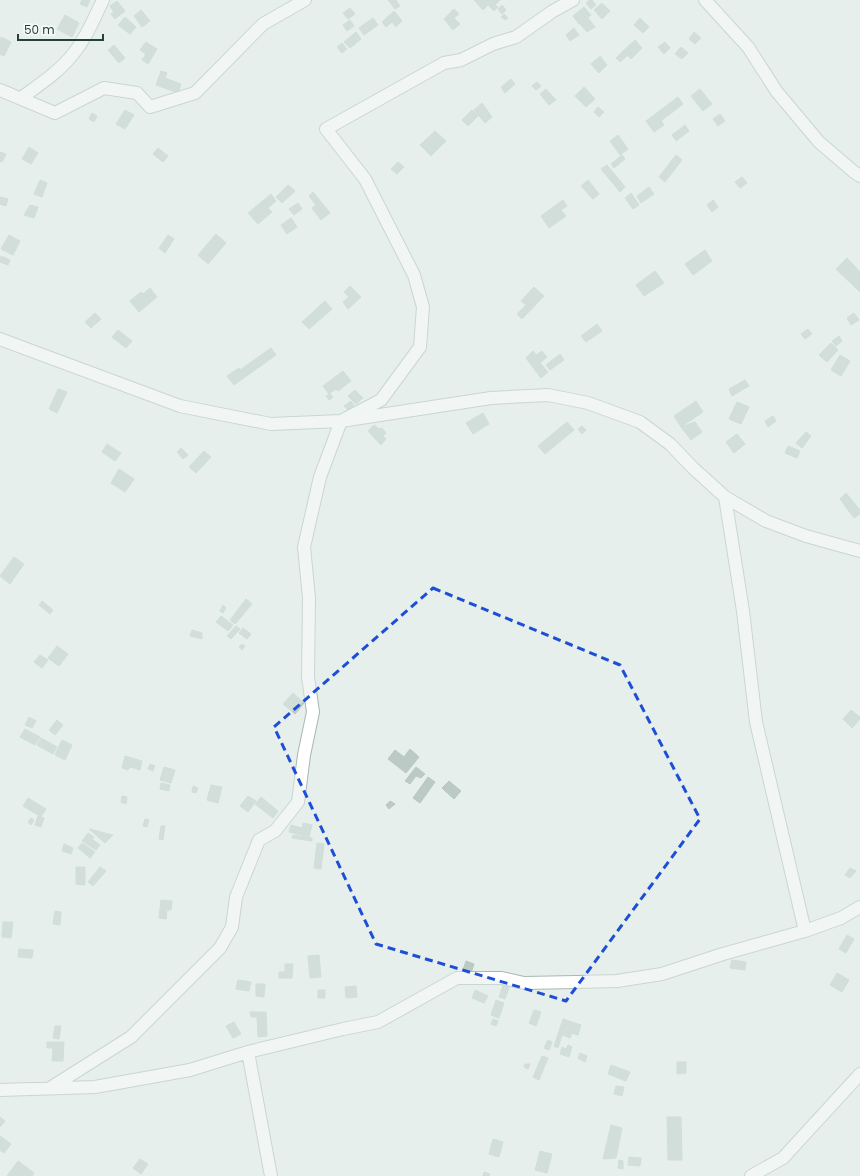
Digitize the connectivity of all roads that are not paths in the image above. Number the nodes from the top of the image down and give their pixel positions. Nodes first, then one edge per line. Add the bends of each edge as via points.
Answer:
1 (103, 0) edge
2 (305, 0) edge
3 (572, 0) edge
4 (704, 0) edge
5 (0, 90) edge
6 (21, 98) junction
7 (860, 176) edge
8 (0, 339) edge
9 (341, 421) junction
10 (725, 497) junction
11 (860, 551) edge
12 (860, 907) edge
13 (805, 931) junction
14 (248, 1052) junction
15 (858, 1079) edge
16 (50, 1088) junction
17 (0, 1090) edge
18 (271, 1176) edge
19 (751, 1176) edge

1 - 6 street via 73,54 50,77
2 - 6 street via 263,24 195,93 150,108 137,93 104,88 55,113
3 - 9 street via 516,37 493,44 461,60 444,63 326,129 365,179 414,275 423,307 420,347 382,400
4 - 7 street via 748,47 777,92 818,142
5 - 6 street
8 - 9 street via 180,406 271,424
9 - 10 street via 491,398 548,395 588,403 640,422 670,444
9 - 16 street via 320,478 304,547 309,598 308,677 313,712 298,802 275,831 259,840 236,897 232,927 220,948 131,1036
10 - 11 street via 766,521 806,536
10 - 13 street via 743,611 756,722
12 - 13 street via 841,918
13 - 14 street via 662,974 617,981 524,983 502,978 457,978 378,1022
14 - 16 street via 190,1070 95,1087
14 - 18 street
15 - 19 street via 783,1158
16 - 17 street

